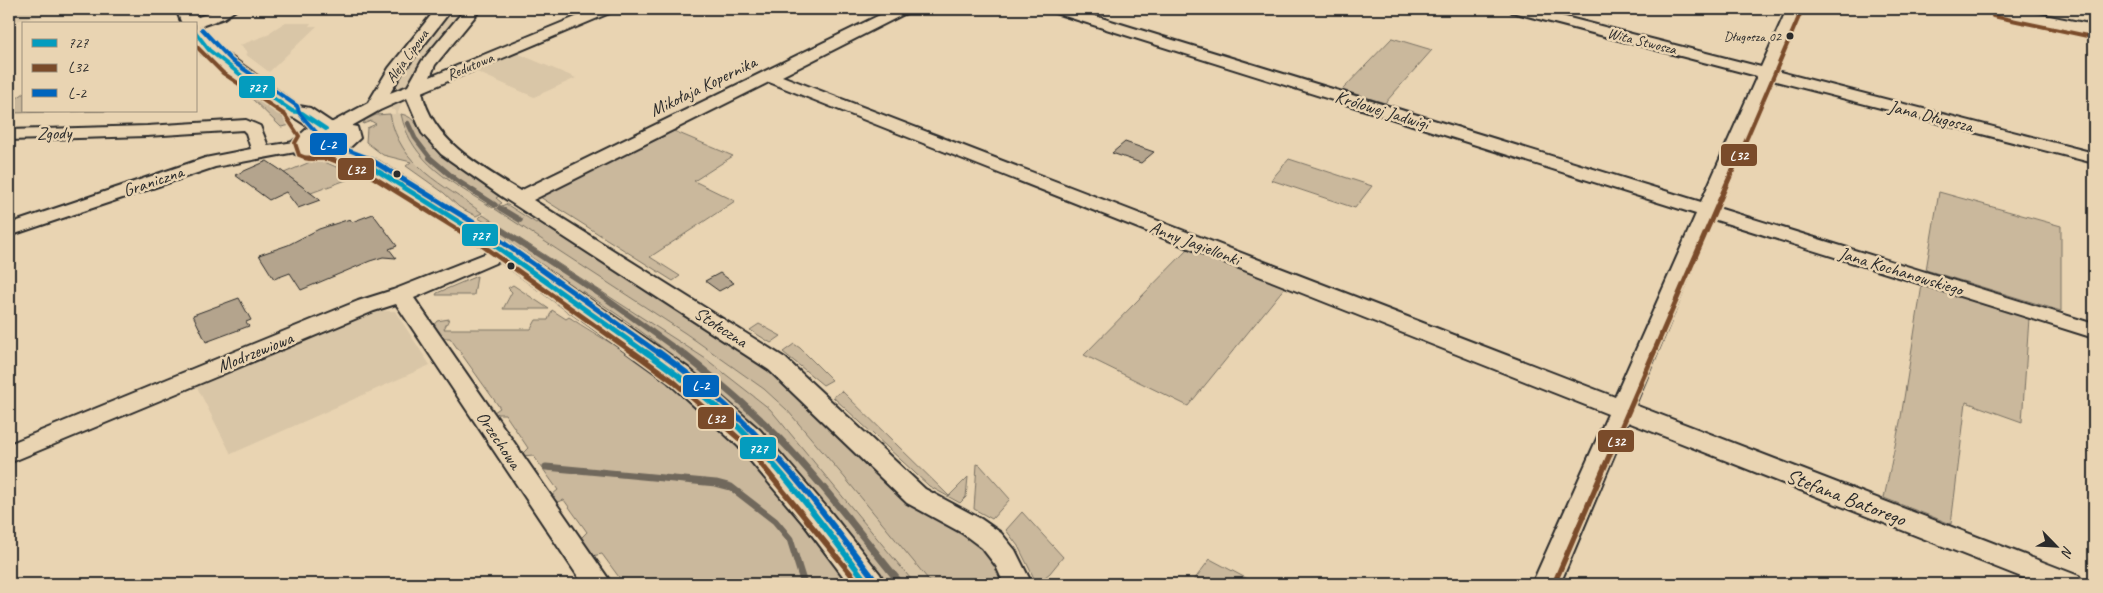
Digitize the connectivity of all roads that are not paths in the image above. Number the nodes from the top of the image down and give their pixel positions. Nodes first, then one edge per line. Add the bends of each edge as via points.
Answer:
1 (185, 9) edge
2 (229, 9) edge
3 (444, 9) edge
4 (473, 9) edge
5 (607, 9) edge
6 (904, 9) edge
7 (1057, 9) edge
8 (1517, 9) edge
9 (1794, 9) edge
10 (1995, 9) edge
11 (191, 22) edge
12 (198, 22) edge
13 (2094, 30) edge
14 (198, 36) edge
15 (1767, 72) junction
16 (768, 76) junction
17 (414, 89) junction
18 (374, 106) junction
19 (9, 124) edge
20 (219, 125) junction
21 (9, 135) edge
22 (324, 139) junction
23 (261, 152) junction
24 (2094, 158) edge
25 (520, 199) junction
26 (1707, 211) junction
27 (9, 230) edge
28 (502, 253) junction
29 (401, 295) junction
30 (2094, 331) edge
31 (1622, 410) junction
32 (9, 454) edge
33 (598, 584) edge
34 (868, 584) edge
35 (1018, 584) edge
36 (1546, 584) edge
37 (2069, 584) edge

1 - 11 street
2 - 12 street via 219,16
3 - 18 street, Aleja Lipowa via 395,71
4 - 17 street, Aleja Lipowa via 445,41
5 - 17 street, Redutowa
6 - 16 street, Mikołaja Kopernika
7 - 26 street, Królowej Jadwigi
8 - 15 street, Wita Stwosza
9 - 15 street
10 - 13 street
14 - 22 street via 209,50 292,111 293,117
15 - 24 street, Jana Długosza
15 - 26 street
16 - 25 street, Mikołaja Kopernika
16 - 31 street, Anny Jagiellonki
17 - 18 street, Redutowa
17 - 25 street, Stołeczna via 414,96 437,142
18 - 22 street, Redutowa
19 - 20 street, Zgody via 152,120
20 - 21 street, Zgody via 147,131
20 - 23 street, Zgody via 250,126
22 - 23 street, Graniczna
22 - 28 street via 357,163 368,165 480,235
23 - 27 street, Graniczna via 193,167
25 - 35 street, Stołeczna via 777,364 916,496 981,531 1000,549
26 - 30 street, Jana Kochanowskiego
26 - 31 street
28 - 29 street, Modrzewiowa
28 - 34 street via 678,375 749,438
29 - 32 street, Modrzewiowa via 366,306
29 - 33 street, Orzechowa
31 - 36 street
31 - 37 street, Stefana Batorego

